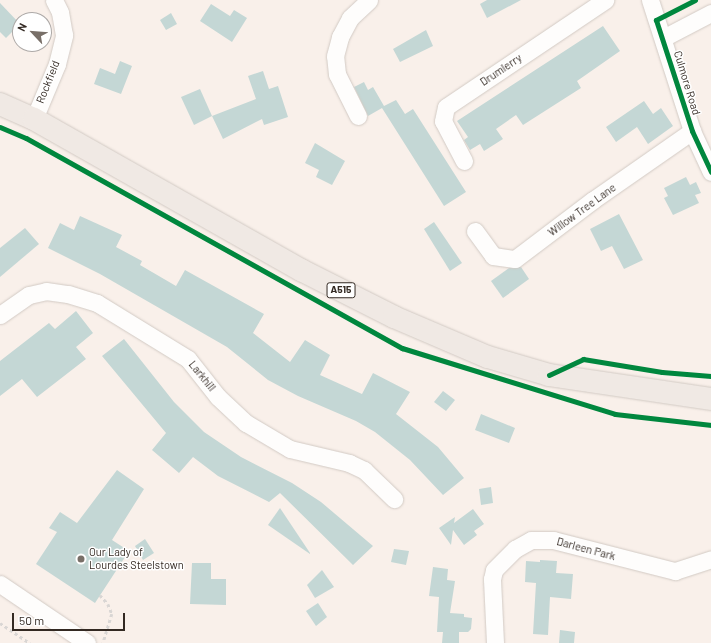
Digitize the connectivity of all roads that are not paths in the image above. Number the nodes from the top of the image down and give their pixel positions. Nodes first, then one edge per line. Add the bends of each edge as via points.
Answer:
1 (54, 0) edge
2 (369, 0) edge
3 (605, 0) edge
4 (650, 0) edge
5 (711, 13) edge
6 (663, 38) junction
7 (0, 104) edge
8 (358, 116) dead end
9 (34, 119) junction
10 (692, 131) junction
11 (464, 161) dead end
12 (711, 172) edge
13 (475, 232) dead end
14 (0, 315) edge
15 (711, 399) edge
16 (394, 499) dead end
17 (711, 559) edge
18 (0, 584) edge
19 (87, 643) edge
20 (495, 643) edge

1 - 9 street, Rockfield via 60,12 64,35 56,64
2 - 8 street via 350,18 335,56 337,74
3 - 11 street, Drumlerry via 446,107 443,120
4 - 6 street, Culmore Road
5 - 6 street
6 - 10 street, Culmore Road
7 - 9 highway, A515
9 - 15 highway, A515 via 301,270 394,317 488,357 549,375
10 - 12 street, Culmore Road
10 - 13 street, Willow Tree Lane via 592,200 515,258 493,256
14 - 16 street, Larkhill via 29,295 46,291 68,294 97,303 188,359 218,397 246,423 290,449 349,463 364,470
17 - 20 street, Darleen Park via 675,571 553,540 531,540 515,549 494,570 492,579
18 - 19 street

